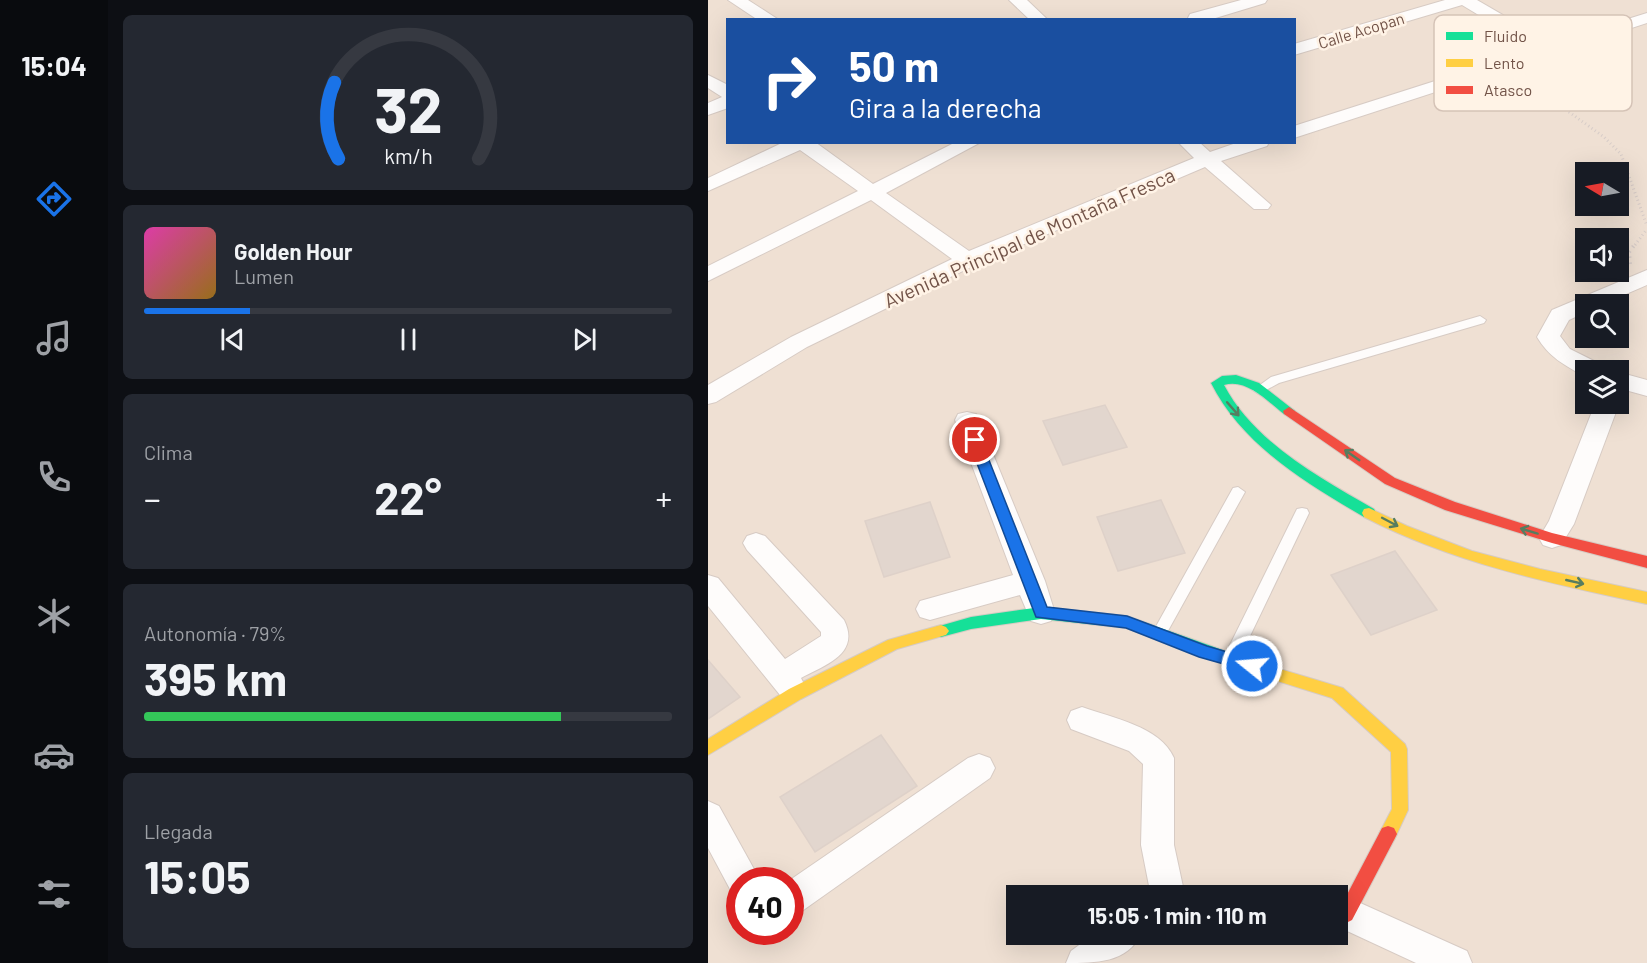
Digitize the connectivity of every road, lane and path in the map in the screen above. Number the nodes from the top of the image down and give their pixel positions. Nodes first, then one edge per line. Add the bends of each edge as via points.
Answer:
1 (736, 0) edge
2 (1017, 0) edge
3 (1260, 0) edge
4 (1464, 0) edge
5 (1490, 15) edge
6 (768, 18) edge
7 (1038, 18) edge
8 (1196, 18) dead end
9 (1647, 18) edge
10 (1632, 23) edge
11 (1632, 39) edge
12 (1638, 39) dead end
13 (1296, 49) edge
14 (708, 80) edge
15 (1434, 86) edge
16 (726, 92) edge
17 (726, 102) edge
18 (708, 109) edge
19 (1568, 111) edge
20 (1296, 131) edge
21 (798, 144) edge
22 (805, 144) edge
23 (968, 144) edge
24 (1188, 144) edge
25 (1254, 144) edge
26 (1206, 159) junction
27 (708, 185) edge
28 (874, 193) junction
29 (1261, 205) dead end
30 (1647, 227) edge
31 (967, 260) junction
32 (708, 274) edge
33 (1639, 280) edge
34 (1480, 320) dead end
35 (1575, 361) edge
36 (1629, 383) edge
37 (1647, 387) edge
38 (1259, 390) junction
39 (708, 396) edge
40 (1603, 414) edge
41 (967, 420) dead end
42 (1238, 492) dead end
43 (1302, 513) dead end
44 (1552, 538) junction
45 (756, 543) dead end
46 (1647, 562) edge
47 (1031, 581) junction
48 (708, 586) edge
49 (1647, 598) edge
50 (930, 609) dead end
51 (1041, 613) junction
52 (1159, 634) junction
53 (1231, 659) junction
54 (788, 684) junction
55 (1082, 720) dead end
56 (708, 748) edge
57 (979, 768) dead end
58 (708, 816) edge
59 (736, 867) edge
60 (1164, 885) edge
61 (804, 890) edge
62 (1348, 903) edge
63 (1348, 917) edge
64 (1108, 945) edge
65 (1083, 963) edge
66 (1455, 963) edge

1 - 6 street
2 - 7 street
3 - 8 street
4 - 5 street
4 - 13 street, Calle Acopan
9 - 10 street
11 - 12 street
14 - 16 street
15 - 20 street
17 - 18 street
19 - 30 path via 1620,154
21 - 27 street
22 - 28 street
23 - 28 street
24 - 26 street
25 - 26 street, Avenida Principal de Montaña Fresca
26 - 29 street
26 - 31 street, Avenida Principal de Montaña Fresca
28 - 31 street
28 - 32 street
30 - 33 path via 1629,252
31 - 39 street, Avenida Principal de Montaña Fresca via 799,342
33 - 35 street via 1560,315 1548,337 1562,354
34 - 38 lane via 1275,380
36 - 37 street
44 -> 38 street via 1450,506 1390,481
38 -> 49 street via 1242,379 1227,376 1217,383 1220,394 1267,444 1309,478 1396,526 1474,559
40 - 44 street
41 - 47 street
42 - 52 lane
43 - 53 lane
44 - 46 street
45 - 54 street via 836,634 836,640
47 - 50 street
47 - 51 street
48 - 54 street
51 - 52 street via 1127,622
51 - 54 street via 971,622 893,644
52 - 53 street
53 - 62 street via 1337,693 1399,749 1400,810
54 - 56 street
55 - 60 street via 1140,742 1159,758 1157,822
57 - 61 street
58 - 59 street
63 - 66 street
64 - 65 street

